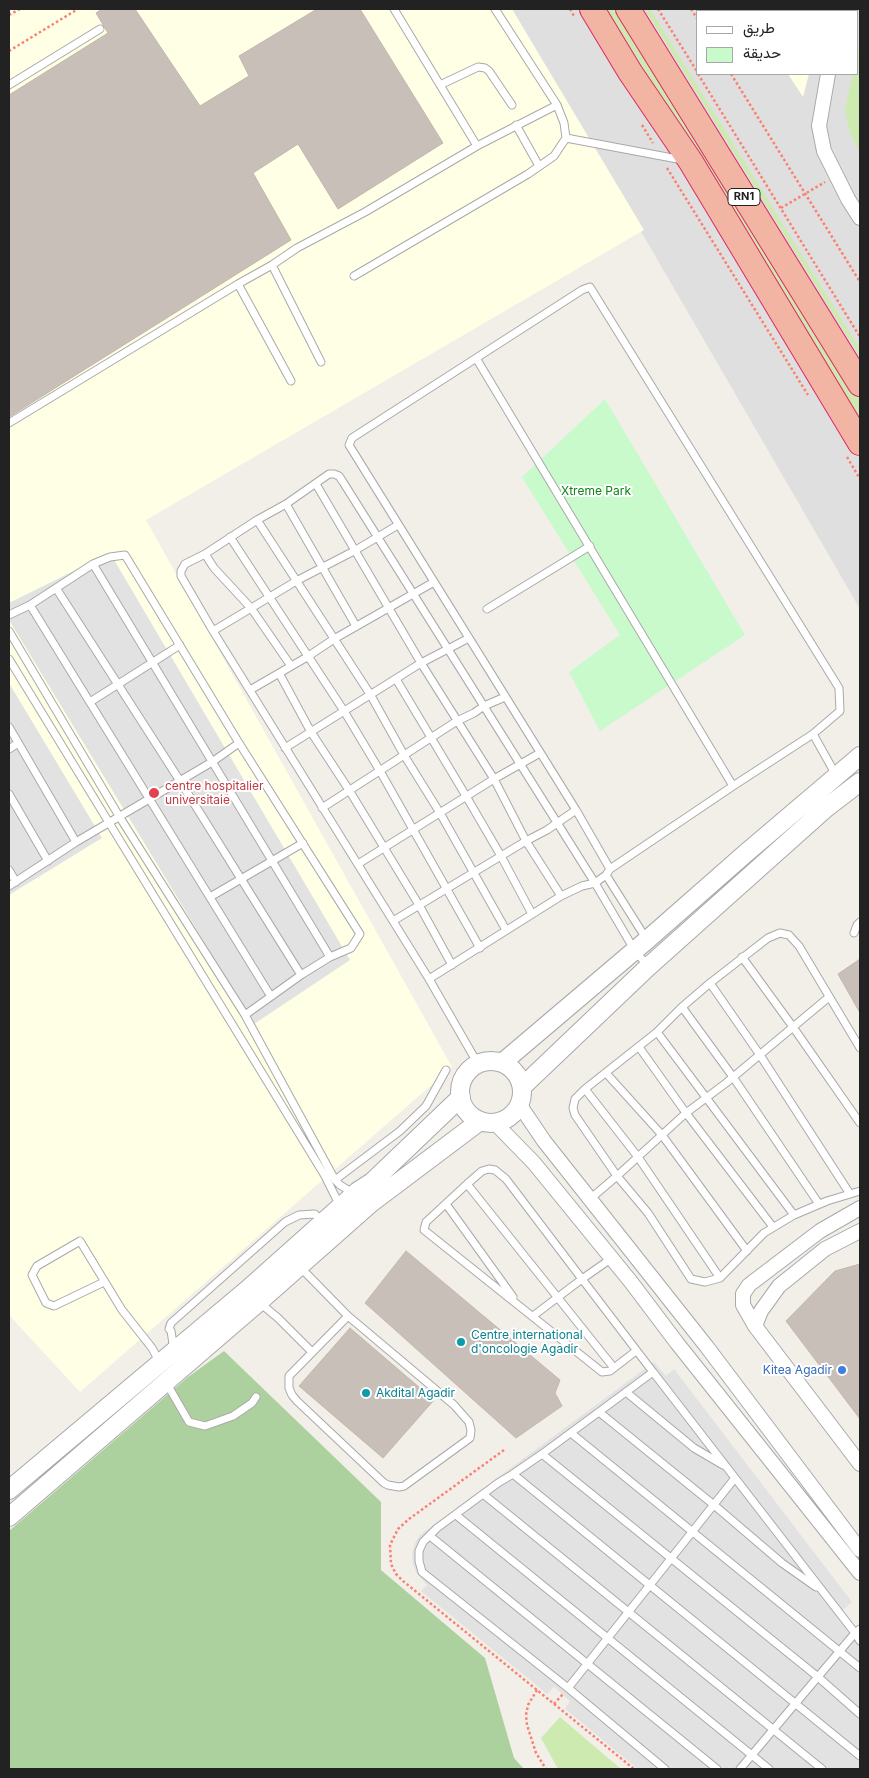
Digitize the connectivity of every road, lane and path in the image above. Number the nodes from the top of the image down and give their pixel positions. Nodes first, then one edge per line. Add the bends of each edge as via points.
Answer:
1 (20, 9) edge
2 (78, 9) edge
3 (394, 9) edge
4 (495, 9) edge
5 (570, 9) edge
6 (628, 9) edge
7 (658, 9) edge
8 (584, 13) edge
9 (9, 15) edge
10 (100, 29) dead end
11 (9, 51) edge
12 (696, 70) edge
13 (699, 75) edge
14 (732, 75) edge
15 (828, 75) edge
16 (9, 85) edge
17 (440, 85) junction
18 (512, 105) dead end
19 (557, 105) junction
20 (641, 123) dead end
21 (516, 125) junction
22 (566, 138) junction
23 (477, 146) junction
24 (661, 156) junction
25 (691, 162) junction
26 (539, 166) junction
27 (836, 176) junction
28 (806, 194) junction
29 (781, 208) junction
30 (860, 218) edge
31 (272, 265) junction
32 (354, 276) dead end
33 (860, 282) edge
34 (238, 284) junction
35 (860, 337) edge
36 (476, 358) junction
37 (321, 362) dead end
38 (291, 381) dead end
39 (860, 384) edge
40 (808, 395) dead end
41 (9, 423) edge
42 (852, 448) edge
43 (860, 479) edge
44 (316, 484) junction
45 (286, 504) junction
46 (257, 520) junction
47 (398, 525) junction
48 (230, 537) junction
49 (378, 537) junction
50 (590, 546) junction
51 (354, 551) junction
52 (206, 554) junction
53 (92, 564) junction
54 (323, 568) junction
55 (298, 580) junction
56 (434, 582) junction
57 (56, 588) junction
58 (413, 594) junction
59 (269, 599) junction
60 (30, 605) junction
61 (389, 607) junction
62 (252, 608) junction
63 (487, 609) dead end
64 (9, 614) edge
65 (356, 626) junction
66 (9, 631) edge
67 (213, 631) junction
68 (469, 638) junction
69 (334, 639) junction
70 (180, 645) junction
71 (448, 649) junction
72 (307, 656) junction
73 (9, 659) edge
74 (151, 661) junction
75 (421, 663) junction
76 (291, 666) junction
77 (279, 673) junction
78 (396, 679) junction
79 (118, 684) junction
80 (250, 690) junction
81 (370, 694) junction
82 (505, 697) junction
83 (90, 702) junction
84 (484, 706) junction
85 (344, 712) junction
86 (457, 720) junction
87 (9, 727) edge
88 (311, 732) junction
89 (813, 734) junction
90 (430, 738) junction
91 (18, 743) junction
92 (239, 743) junction
93 (285, 748) junction
94 (9, 749) edge
95 (540, 753) junction
96 (404, 755) junction
97 (860, 756) edge
98 (212, 762) junction
99 (520, 764) junction
100 (380, 771) junction
101 (836, 775) junction
102 (494, 779) junction
103 (180, 780) junction
104 (860, 782) edge
105 (734, 786) junction
106 (349, 790) junction
107 (9, 794) edge
108 (466, 796) junction
109 (150, 799) junction
110 (322, 808) junction
111 (576, 810) junction
112 (440, 813) junction
113 (120, 816) junction
114 (109, 822) junction
115 (557, 823) junction
116 (412, 830) junction
117 (526, 840) junction
118 (76, 842) junction
119 (303, 843) junction
120 (384, 848) junction
121 (501, 856) junction
122 (48, 861) junction
123 (272, 861) junction
124 (358, 864) junction
125 (9, 870) edge
126 (474, 872) junction
127 (608, 872) junction
128 (241, 879) junction
129 (595, 882) junction
130 (12, 884) edge
131 (446, 889) junction
132 (561, 896) junction
133 (210, 897) junction
134 (419, 905) junction
135 (532, 914) junction
136 (393, 921) junction
137 (860, 922) edge
138 (506, 930) junction
139 (854, 933) dead end
140 (641, 946) junction
141 (480, 948) junction
142 (330, 957) junction
143 (742, 957) junction
144 (452, 965) junction
145 (648, 967) junction
146 (301, 975) junction
147 (429, 979) junction
148 (710, 983) junction
149 (270, 995) junction
150 (829, 997) junction
151 (682, 1007) junction
152 (245, 1014) junction
153 (793, 1027) junction
154 (657, 1032) junction
155 (639, 1047) junction
156 (860, 1048) edge
157 (760, 1055) junction
158 (502, 1063) junction
159 (478, 1064) junction
160 (446, 1070) dead end
161 (606, 1073) junction
162 (733, 1077) junction
163 (585, 1089) junction
164 (520, 1096) junction
165 (461, 1097) junction
166 (707, 1098) junction
167 (686, 1113) junction
168 (487, 1122) junction
169 (860, 1123) edge
170 (662, 1135) junction
171 (312, 1137) junction
172 (304, 1142) junction
173 (638, 1157) junction
174 (617, 1176) junction
175 (335, 1180) junction
176 (467, 1184) junction
177 (358, 1191) junction
178 (860, 1191) edge
179 (850, 1194) junction
180 (590, 1199) junction
181 (446, 1204) junction
182 (819, 1204) junction
183 (341, 1207) junction
184 (860, 1208) edge
185 (794, 1215) junction
186 (323, 1223) junction
187 (774, 1228) junction
188 (860, 1231) edge
189 (747, 1251) junction
190 (612, 1258) junction
191 (298, 1266) junction
192 (720, 1278) junction
193 (582, 1279) junction
194 (104, 1282) junction
195 (253, 1296) junction
196 (559, 1297) junction
197 (517, 1303) junction
198 (348, 1316) junction
199 (534, 1316) junction
200 (755, 1326) junction
201 (175, 1351) junction
202 (636, 1351) junction
203 (312, 1352) junction
204 (161, 1363) junction
205 (614, 1368) junction
206 (654, 1372) junction
207 (165, 1381) junction
208 (626, 1392) junction
209 (256, 1397) dead end
210 (599, 1412) junction
211 (571, 1433) junction
212 (542, 1454) junction
213 (860, 1464) edge
214 (727, 1467) junction
215 (513, 1474) junction
216 (735, 1478) junction
217 (9, 1490) edge
218 (483, 1494) junction
219 (714, 1505) junction
220 (456, 1515) junction
221 (9, 1517) edge
222 (692, 1532) junction
223 (430, 1536) junction
224 (860, 1550) edge
225 (671, 1558) junction
226 (860, 1573) edge
227 (650, 1585) junction
228 (823, 1592) junction
229 (629, 1612) junction
230 (858, 1631) edge
231 (608, 1637) junction
232 (860, 1641) edge
233 (840, 1651) junction
234 (587, 1664) junction
235 (860, 1668) edge
236 (818, 1677) junction
237 (568, 1688) junction
238 (537, 1690) dead end
239 (796, 1703) junction
240 (860, 1714) edge
241 (774, 1730) junction
242 (752, 1756) junction
243 (860, 1756) edge
244 (546, 1769) edge
245 (665, 1769) edge
246 (717, 1769) edge
247 (740, 1769) edge
248 (768, 1769) edge
249 (822, 1769) edge

1 - 9 path
2 - 11 path
3 - 17 lane
4 - 19 lane
5 - 8 path
6 - 39 highway, RN1
7 - 12 path
8 - 25 highway, RN1 via 630,72
10 - 16 lane
13 - 29 path
14 - 28 path
15 - 27 street via 818,126 824,151
17 - 18 lane via 478,67 485,68
17 - 23 lane
19 - 21 lane
19 - 22 lane
20 - 24 path
21 - 23 lane
21 - 26 lane
22 - 24 lane
22 - 26 lane via 554,156
23 - 31 lane
24 - 25 lane
24 - 40 path
25 - 42 highway, RN1
26 - 32 lane
27 - 28 path
27 - 30 street
28 - 29 path
28 - 33 path
29 - 35 path
31 - 34 lane
31 - 37 lane
34 - 38 lane
34 - 41 lane
36 - 47 lane via 352,438 348,445
36 - 50 lane
36 - 89 lane via 590,287 839,688 840,711
42 - 43 path
44 - 45 lane
44 - 49 lane via 329,474 339,476
44 - 51 lane
45 - 46 lane
45 - 54 lane
46 - 48 lane
46 - 55 lane
47 - 49 lane
47 - 56 lane
48 - 52 lane
48 - 59 lane
49 - 51 lane
49 - 58 lane
50 - 63 lane
50 - 105 lane
51 - 54 lane
51 - 61 lane
52 - 62 lane via 214,568
52 - 67 lane via 185,564 181,576
53 - 57 lane
53 - 70 lane via 110,557 125,556
53 - 74 lane
54 - 55 lane
54 - 65 lane
55 - 59 lane
55 - 69 lane
56 - 58 lane
56 - 68 lane
57 - 60 lane
57 - 79 lane
58 - 61 lane
58 - 71 lane
59 - 62 lane
59 - 72 lane
60 - 64 lane
60 - 83 lane
61 - 65 lane
61 - 75 lane
62 - 67 lane
62 - 76 lane
65 - 69 lane
66 - 113 lane
67 - 80 lane
68 - 71 lane
68 - 82 lane
69 - 72 lane
69 - 81 lane
70 - 74 lane
70 - 92 lane
71 - 75 lane
71 - 84 lane
72 - 76 lane
72 - 85 lane
73 - 114 lane
74 - 79 lane
74 - 98 lane
75 - 78 lane
75 - 86 lane
76 - 77 lane
77 - 80 lane
77 - 88 lane
78 - 81 lane
78 - 90 lane
79 - 83 lane
79 - 103 lane
80 - 93 lane
81 - 85 lane
81 - 96 lane
82 - 84 lane
82 - 95 lane
83 - 109 lane
84 - 86 lane
84 - 99 lane
85 - 88 lane
85 - 100 lane
86 - 90 lane
86 - 102 lane
87 - 91 lane
88 - 93 lane
88 - 106 lane
89 - 101 lane
89 - 105 lane
90 - 96 lane
90 - 108 lane
91 - 94 lane
91 - 118 lane
92 - 98 lane
92 - 119 lane
93 - 110 lane
95 - 99 lane
95 - 111 lane
96 - 100 lane
96 - 112 lane
97 - 101 street
98 - 103 lane
98 - 123 lane
99 - 102 lane
99 - 115 lane
100 - 106 lane
100 - 116 lane
101 - 140 street
102 - 108 lane
102 - 117 lane
103 - 109 lane
103 - 128 lane
104 - 145 street via 826,808
105 - 127 lane
106 - 110 lane
106 - 120 lane
107 - 122 lane
108 - 112 lane
108 - 121 lane
109 - 113 lane
109 - 133 lane
110 - 124 lane
111 - 115 lane
111 - 127 lane
112 - 116 lane
112 - 126 lane
113 - 114 lane
113 - 152 lane
114 - 118 lane
114 - 172 lane
115 - 117 lane
115 - 129 lane
116 - 120 lane
116 - 131 lane
117 - 121 lane
117 - 132 lane
118 - 122 lane
119 - 123 lane
119 - 142 lane via 360,934 351,948
120 - 124 lane
120 - 134 lane
121 - 126 lane
121 - 135 lane
122 - 130 lane
123 - 128 lane
123 - 142 lane
124 - 136 lane
125 - 130 lane
126 - 131 lane
126 - 138 lane
127 - 129 lane
127 - 140 lane
128 - 133 lane
128 - 146 lane
129 - 132 lane
129 - 140 lane
131 - 134 lane
131 - 141 lane
132 - 135 lane
133 - 149 lane
134 - 136 lane
134 - 144 lane
135 - 138 lane
136 - 147 lane
137 - 139 lane
138 - 141 lane
140 - 145 lane
140 - 158 street
141 - 144 lane
142 - 146 lane
143 - 148 lane
143 - 150 lane via 780,932 789,935
143 - 153 lane
144 - 147 lane
145 - 164 street
146 - 149 lane
147 - 159 lane
148 - 151 lane
148 - 157 lane
149 - 152 lane
150 - 153 lane
150 - 156 lane
151 - 154 lane
151 - 162 lane
152 - 171 lane
153 - 157 lane
153 - 169 lane
154 - 155 lane
154 - 166 lane
155 - 161 lane
155 - 167 lane
157 - 162 lane
157 - 179 lane
158 - 159 street
158 - 164 street via 515,1072
159 - 165 street via 464,1077
160 - 175 lane via 426,1106 400,1131
161 - 163 lane
161 - 170 lane
162 - 166 lane
162 - 182 lane
163 - 173 lane
163 - 174 lane via 575,1099 575,1115
164 - 168 street via 511,1116
164 - 180 street via 532,1126
165 - 168 street via 468,1112
165 - 177 street via 372,1182
166 - 167 lane
166 - 185 lane
167 - 170 lane
167 - 187 lane
168 - 190 street via 534,1163
168 - 191 street via 371,1203
170 - 173 lane
170 - 189 lane
171 - 172 lane
171 - 175 lane
172 - 183 lane
173 - 174 lane
173 - 192 lane
174 - 180 lane
174 - 192 lane via 648,1213 691,1279 705,1282
175 - 177 lane via 348,1190
176 - 181 lane
176 - 193 lane via 489,1169 502,1175
176 - 196 lane
177 - 183 street
178 - 179 lane
179 - 182 lane
180 - 224 street
181 - 197 lane
181 - 197 lane via 426,1222 424,1230
182 - 185 lane
183 - 186 street
184 - 200 street via 820,1231 749,1285 743,1294 743,1306
185 - 187 lane
186 - 195 street
186 - 201 lane via 314,1214 299,1214 286,1222 171,1323 169,1329
187 - 189 lane via 764,1233
188 - 200 street via 825,1249 779,1286 761,1311
189 - 192 lane
190 - 193 lane
190 - 226 street
191 - 195 street
191 - 198 lane
193 - 196 lane
193 - 202 lane
194 - 194 lane via 80,1241 36,1266 32,1275 46,1303 54,1306
194 - 204 lane
195 - 201 street
195 - 203 lane
195 - 207 street
196 - 199 lane
196 - 205 lane
197 - 199 lane
198 - 203 lane
198 - 203 lane via 463,1414 469,1422 470,1438 404,1486 388,1486 292,1395 290,1376
199 - 205 lane via 602,1372
200 - 213 street
201 - 204 street
202 - 205 lane
202 - 206 lane
204 - 217 street
206 - 208 lane
206 - 214 lane
207 - 209 lane via 189,1422 206,1426 233,1416
207 - 221 street
208 - 210 lane
208 - 214 lane via 694,1448
210 - 211 lane
210 - 219 lane
211 - 212 lane
211 - 222 lane
212 - 215 lane
212 - 225 lane
214 - 216 lane
215 - 218 lane
215 - 227 lane
216 - 219 lane
216 - 228 lane
218 - 220 lane
218 - 229 lane
219 - 222 lane
219 - 228 lane via 782,1563
220 - 223 lane
220 - 231 lane
222 - 225 lane
222 - 233 lane
223 - 234 lane
223 - 237 lane via 419,1551 422,1572
225 - 227 lane
225 - 236 lane
227 - 229 lane
227 - 239 lane
228 - 230 lane
229 - 231 lane
229 - 241 lane
230 - 232 lane
230 - 233 lane
231 - 234 lane
231 - 242 lane
233 - 235 lane
233 - 236 lane
234 - 237 lane
234 - 246 lane
236 - 239 lane
236 - 240 lane
237 - 245 lane
238 - 244 path via 528,1705 527,1725 536,1754
239 - 241 lane
239 - 243 lane
241 - 242 lane
241 - 249 lane
242 - 247 lane
242 - 248 lane

